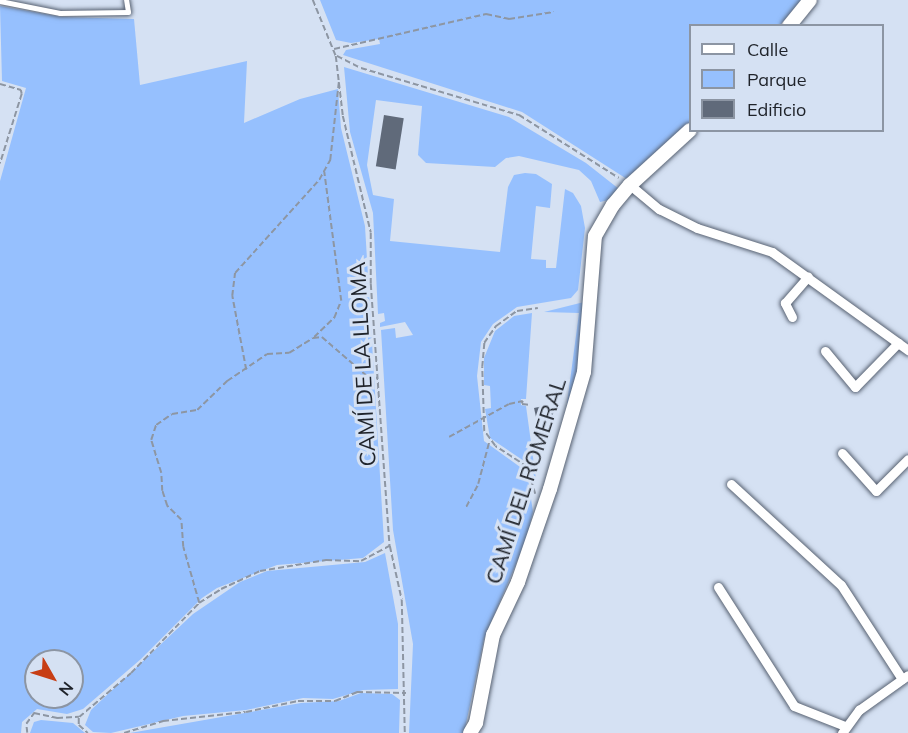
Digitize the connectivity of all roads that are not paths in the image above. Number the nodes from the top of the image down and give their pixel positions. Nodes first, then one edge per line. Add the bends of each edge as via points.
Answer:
1 (126, 0) edge
2 (810, 0) edge
3 (0, 1) edge
4 (791, 24) edge
5 (689, 131) edge
6 (630, 185) junction
7 (808, 277) junction
8 (792, 316) dead end
9 (898, 343) junction
10 (908, 350) edge
11 (825, 351) dead end
12 (842, 453) dead end
13 (908, 459) edge
14 (731, 484) dead end
15 (718, 587) dead end
16 (905, 677) edge
17 (844, 729) edge
18 (470, 733) edge

1 - 3 lane via 128,12 60,12
2 - 4 street
5 - 6 street, CAMÍ DEL ROMERAL
6 - 7 street via 668,214 697,228 772,252
6 - 18 street, CAMÍ DEL ROMERAL via 595,236 584,372 543,510 518,582 493,635 476,723
7 - 8 street via 785,303
7 - 9 street
9 - 10 street
9 - 11 street via 855,387
12 - 13 street via 876,491
14 - 16 street via 841,585
15 - 17 street via 794,706
16 - 17 street via 859,710

